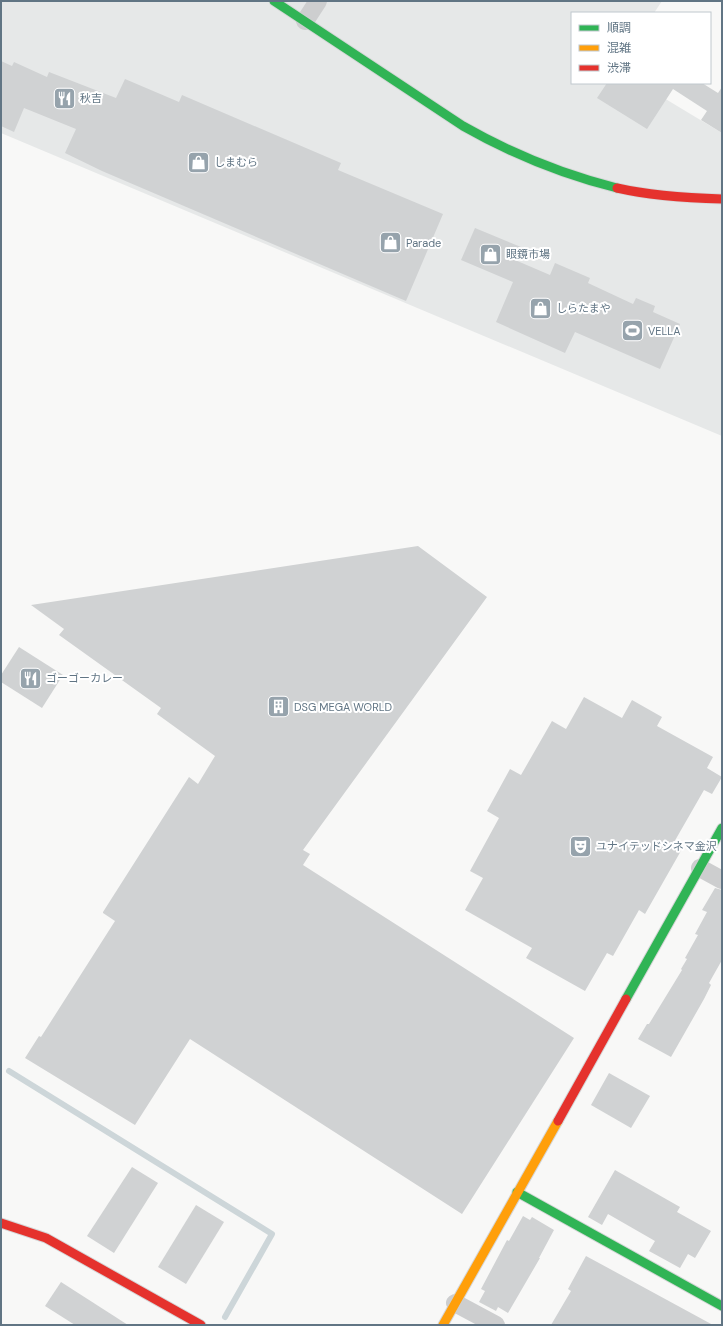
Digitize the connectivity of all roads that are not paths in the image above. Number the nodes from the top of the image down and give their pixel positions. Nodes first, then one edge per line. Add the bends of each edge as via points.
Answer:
1 (274, 1) edge
2 (318, 1) edge
3 (305, 21) junction
4 (722, 199) edge
5 (722, 828) edge
6 (700, 868) junction
7 (722, 880) edge
8 (517, 1192) junction
9 (1, 1223) edge
10 (455, 1303) junction
11 (722, 1306) edge
12 (201, 1325) edge
13 (443, 1325) edge
14 (496, 1325) edge

1 - 3 street
2 - 3 street
3 - 4 street via 463,126 523,157 580,178 620,189 696,199
5 - 6 street
6 - 7 street
6 - 8 street
8 - 10 street
8 - 11 street
9 - 12 street via 46,1238
10 - 13 street
10 - 14 street

